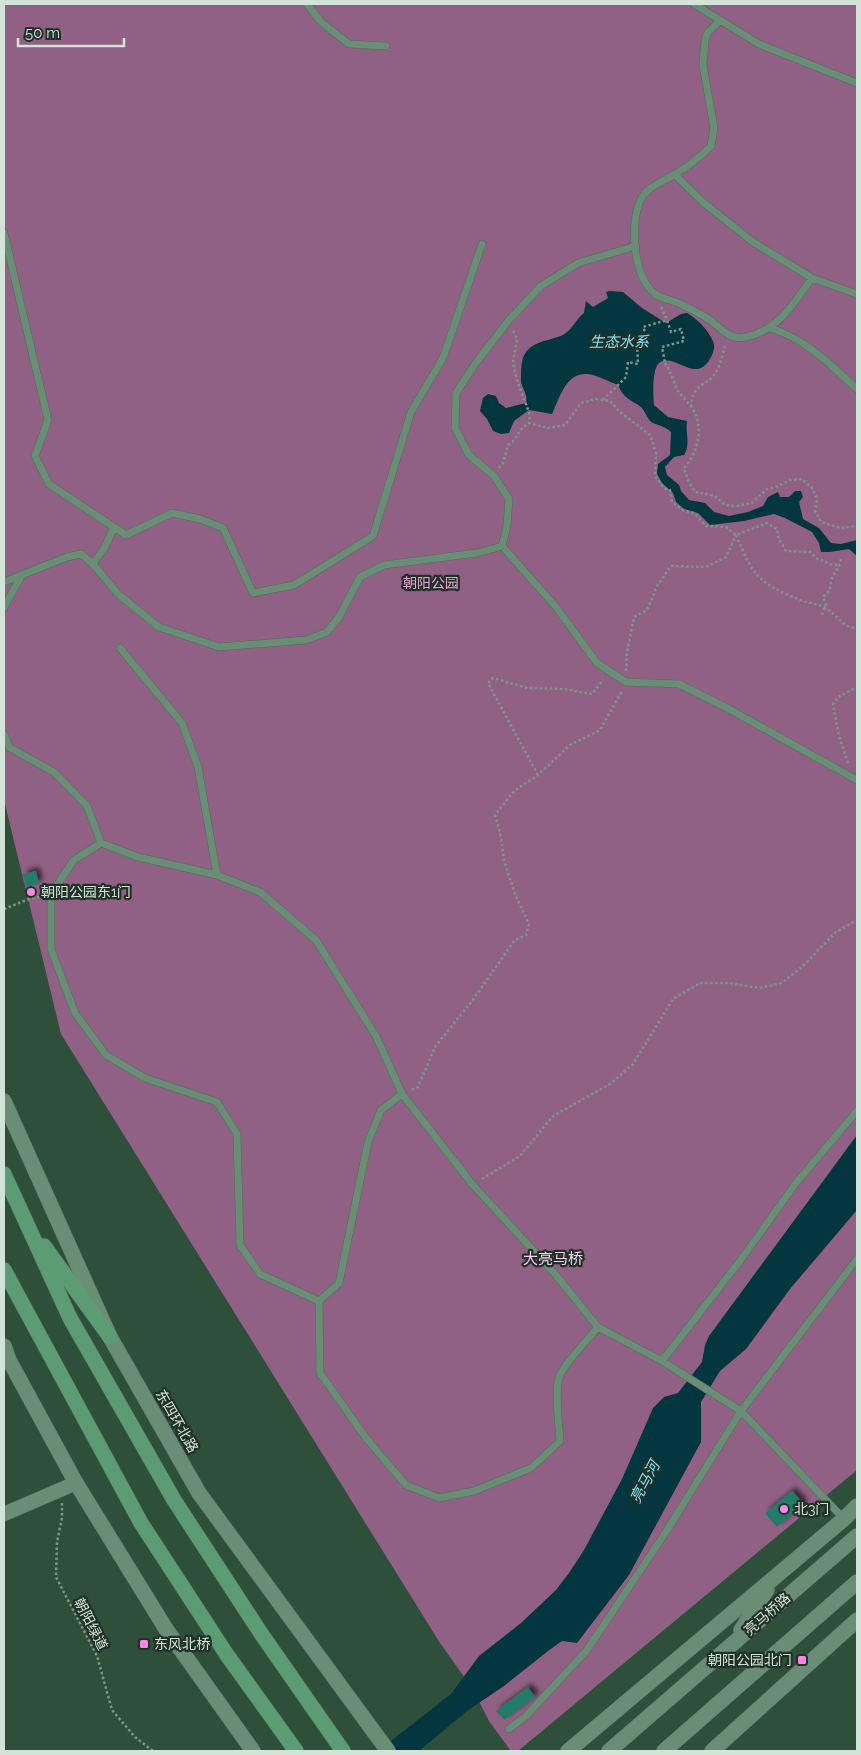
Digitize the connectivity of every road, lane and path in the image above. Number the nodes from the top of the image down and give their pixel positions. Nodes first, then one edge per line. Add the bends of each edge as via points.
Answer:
1 (307, 4) edge
2 (694, 4) edge
3 (720, 20) junction
4 (386, 46) dead end
5 (857, 83) edge
6 (675, 174) junction
7 (4, 233) edge
8 (482, 244) dead end
9 (636, 246) junction
10 (812, 278) junction
11 (857, 294) edge
12 (509, 320) junction
13 (770, 328) junction
14 (727, 335) junction
15 (857, 389) edge
16 (603, 400) junction
17 (691, 409) junction
18 (529, 423) junction
19 (494, 476) junction
20 (857, 526) edge
21 (114, 527) junction
22 (736, 535) junction
23 (502, 546) junction
24 (841, 557) dead end
25 (94, 564) junction
26 (840, 565) junction
27 (23, 574) junction
28 (4, 582) edge
29 (4, 607) edge
30 (825, 607) junction
31 (822, 616) dead end
32 (857, 628) edge
33 (120, 648) dead end
34 (610, 671) junction
35 (857, 687) edge
36 (4, 734) edge
37 (849, 766) dead end
38 (538, 775) dead end
39 (857, 780) edge
40 (495, 815) dead end
41 (101, 843) junction
42 (216, 875) junction
43 (51, 894) junction
44 (4, 909) edge
45 (857, 920) edge
46 (402, 1094) junction
47 (4, 1101) edge
48 (857, 1111) edge
49 (4, 1174) edge
50 (473, 1185) junction
51 (23, 1217) junction
52 (857, 1259) edge
53 (4, 1270) edge
54 (319, 1301) junction
55 (598, 1327) junction
56 (110, 1337) junction
57 (6, 1356) edge
58 (662, 1361) junction
59 (742, 1411) junction
60 (76, 1483) junction
61 (61, 1490) junction
62 (857, 1506) edge
63 (4, 1514) edge
64 (844, 1519) junction
65 (857, 1536) edge
66 (776, 1576) junction
67 (857, 1582) edge
68 (857, 1620) edge
69 (731, 1646) junction
70 (509, 1729) dead end
71 (153, 1751) edge
72 (253, 1751) edge
73 (296, 1751) edge
74 (343, 1751) edge
75 (388, 1751) edge
76 (568, 1751) edge
77 (609, 1751) edge
78 (664, 1751) edge
79 (712, 1751) edge

1 - 4 lane via 321,22 349,44
2 - 3 lane
3 - 5 lane via 759,44
3 - 6 lane via 708,32 703,65 714,128 711,146
6 - 9 lane via 652,187 641,200 634,227
6 - 10 lane via 704,203 753,242
7 - 21 lane via 48,420 35,456 49,484
8 - 21 lane via 444,358 411,412 373,536 294,585 253,593 223,528 200,518 172,513 126,535
9 - 12 lane via 578,263 541,286
9 - 14 lane via 644,280 656,295 711,320
10 - 11 lane
10 - 13 lane via 788,312
12 - 18 path via 517,339 513,363 530,415
12 - 19 lane via 456,393 455,428 470,455
13 - 14 lane via 745,338
13 - 15 lane via 797,338
14 - 17 path via 716,374 700,386 692,398
16 - 17 path, bridge via 626,377 628,362 638,364 637,341 648,338 643,328 667,320 671,332 682,329 684,341 662,347 664,362
16 - 18 path via 581,403 565,425 548,428
16 - 22 path via 610,401 650,435 656,453 655,476 664,488 670,490 672,502 683,510 694,512 706,526 726,527
17 - 20 path via 699,429 692,460 684,468 695,492 715,496 725,506 737,506 752,503 766,489 802,479 813,489 817,499 815,511 821,522 841,528
18 - 19 path via 508,444 503,463
19 - 23 lane via 509,499 508,526
21 - 25 lane
22 - 26 path via 767,523 778,529 786,551 810,552 832,565
22 - 30 path via 755,574 770,587
23 - 25 lane via 476,553 384,565 360,577 339,617 327,632 306,640 218,647 160,627 118,594
23 - 34 lane via 556,607 597,663
24 - 26 path
25 - 27 lane via 81,554
26 - 30 path via 830,579 830,590 823,597
27 - 28 lane
27 - 29 lane
30 - 31 path
30 - 32 path via 849,628
33 - 42 lane via 182,723 198,767
34 - 38 path via 592,694 527,688 494,678 488,683
34 - 39 lane via 626,682 679,684
35 - 37 path via 838,697 833,704
36 - 41 lane via 9,747 55,774 87,806
40 - 46 path via 504,862 529,924 526,935 514,941 435,1048 418,1087
41 - 42 lane via 138,857
41 - 43 lane via 74,860
42 - 46 lane via 260,892 316,940 377,1038
43 - 44 path
43 - 54 lane via 51,949 74,1013 106,1055 145,1078 217,1102 237,1134 240,1245 260,1274
45 - 50 path via 836,932 804,966 782,983 759,988 700,983 673,999 632,1064 610,1084 553,1116 520,1156
46 - 50 lane
46 - 54 lane via 381,1110 368,1142 339,1283
47 - 56 street, 东四环北路
48 - 58 lane via 796,1183
49 - 51 highway
50 - 55 lane via 555,1274
51 - 56 highway
51 - 74 highway via 70,1318 174,1500
52 - 59 lane
53 - 73 highway via 141,1523 226,1655
54 - 55 lane via 320,1373 366,1438 406,1486 439,1498 474,1491 531,1468 560,1441 559,1377
55 - 58 lane
56 - 75 street, 东四环北路 via 199,1493
57 - 60 street
58 - 59 lane
59 - 64 lane
59 - 70 lane via 587,1650 526,1716
60 - 61 street
60 - 72 street via 166,1629
61 - 63 street
61 - 71 path, 朝阳绿道 via 62,1518 57,1542 56,1578 97,1656 112,1710 135,1737
62 - 64 street
64 - 66 street
65 - 69 street, 亮马桥路
66 - 69 street
66 - 76 street
67 - 78 street
68 - 79 street
69 - 77 street, 亮马桥路

